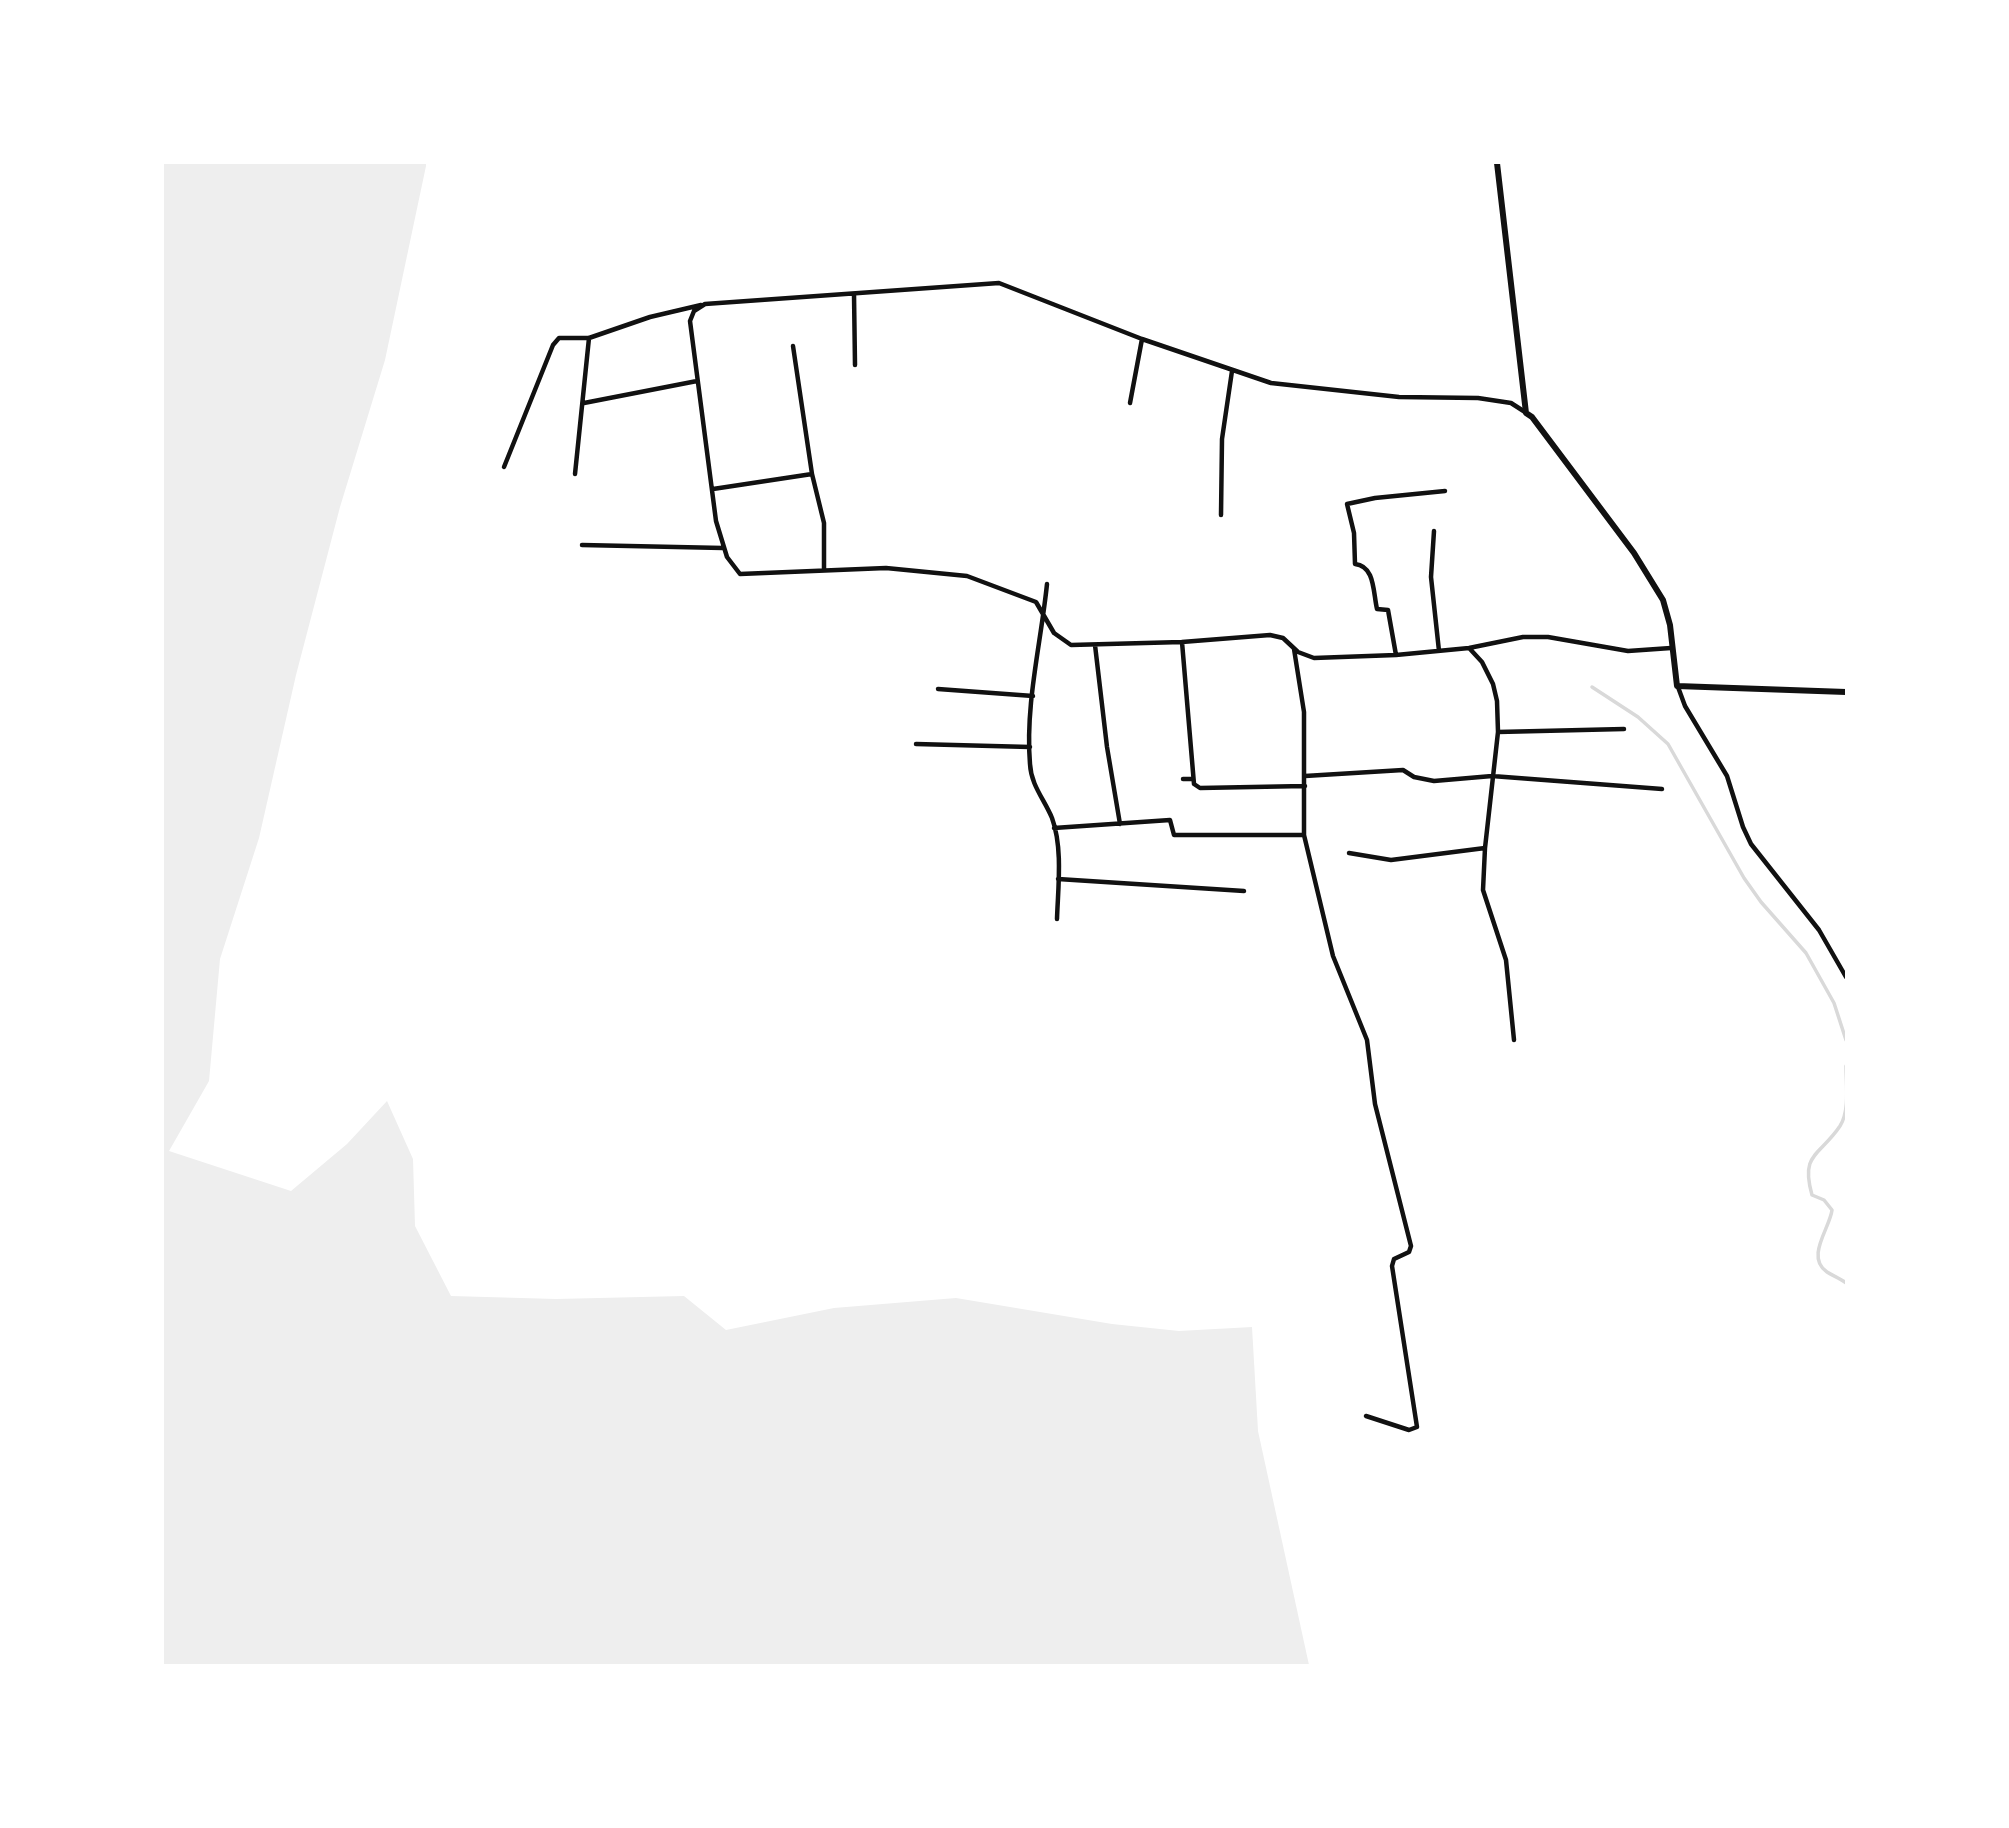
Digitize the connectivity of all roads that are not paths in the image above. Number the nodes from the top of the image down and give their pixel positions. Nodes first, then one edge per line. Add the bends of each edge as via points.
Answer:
1 (1497, 163) edge
2 (854, 294) junction
3 (705, 304) junction
4 (589, 338) junction
5 (1142, 339) junction
6 (793, 346) dead end
7 (855, 365) dead end
8 (1232, 371) junction
9 (697, 381) junction
10 (584, 403) junction
11 (1130, 403) dead end
12 (1526, 413) junction
13 (504, 467) dead end
14 (575, 474) dead end
15 (812, 474) junction
16 (713, 489) junction
17 (1445, 491) dead end
18 (1221, 515) dead end
19 (1434, 531) dead end
20 (582, 545) dead end
21 (723, 548) junction
22 (824, 569) junction
23 (1047, 584) dead end
24 (1045, 617) junction
25 (1182, 642) junction
26 (1095, 645) junction
27 (1469, 648) junction
28 (1671, 648) junction
29 (1294, 649) junction
30 (1439, 651) junction
31 (1396, 655) junction
32 (1677, 686) junction
33 (938, 689) dead end
34 (1846, 692) edge
35 (1033, 696) junction
36 (1624, 729) dead end
37 (1498, 732) junction
38 (915, 744) dead end
39 (1030, 747) junction
40 (1305, 776) junction
41 (1492, 776) junction
42 (1183, 779) dead end
43 (1192, 779) junction
44 (1305, 786) junction
45 (1662, 789) dead end
46 (1120, 824) junction
47 (1054, 828) junction
48 (1304, 835) junction
49 (1485, 848) junction
50 (1349, 853) dead end
51 (1058, 879) junction
52 (1244, 891) dead end
53 (1057, 919) dead end
54 (1846, 976) edge
55 (1514, 1040) dead end
56 (1366, 1416) dead end

1 - 12 street
2 - 3 street
2 - 5 street via 999,283
2 - 7 street
3 - 4 street
3 - 9 street via 694,311 690,321
4 - 10 street
4 - 13 street via 559,338 553,345
5 - 8 street
5 - 11 street
6 - 15 street
8 - 12 street via 1302,388 1478,398 1511,403
8 - 18 street via 1222,439
9 - 10 street
9 - 16 street
10 - 14 street
12 - 28 street via 1634,553 1663,600
15 - 16 street
15 - 22 street via 824,523
16 - 21 street
17 - 31 street via 1347,505 1355,564 1370,571 1377,609 1388,610
19 - 30 street via 1431,577
20 - 21 street
21 - 22 street via 740,574
22 - 24 street via 921,569 967,576 1031,599
23 - 24 street
24 - 26 street via 1062,641
24 - 35 street
25 - 26 street
25 - 29 street via 1270,635 1283,638
25 - 43 street
26 - 46 street
27 - 28 street via 1523,637 1628,650
27 - 30 street
27 - 37 street via 1493,684
28 - 32 street
29 - 31 street via 1314,658
29 - 40 street via 1304,712
30 - 31 street
32 - 34 street
32 - 54 street via 1727,776 1751,844 1819,930
33 - 35 street
35 - 39 street
36 - 37 street
37 - 41 street
38 - 39 street
39 - 47 street via 1032,779
40 - 41 street via 1392,770 1434,781
40 - 44 street
41 - 45 street
41 - 49 street
42 - 43 street
43 - 44 street via 1200,788
44 - 48 street
46 - 47 street
46 - 48 street via 1170,820 1174,835
47 - 51 street
48 - 56 street via 1333,956 1367,1040 1375,1104 1411,1246 1392,1266 1417,1427 1409,1430
49 - 50 street via 1391,860
49 - 55 street via 1483,890 1506,960
51 - 52 street
51 - 53 street

